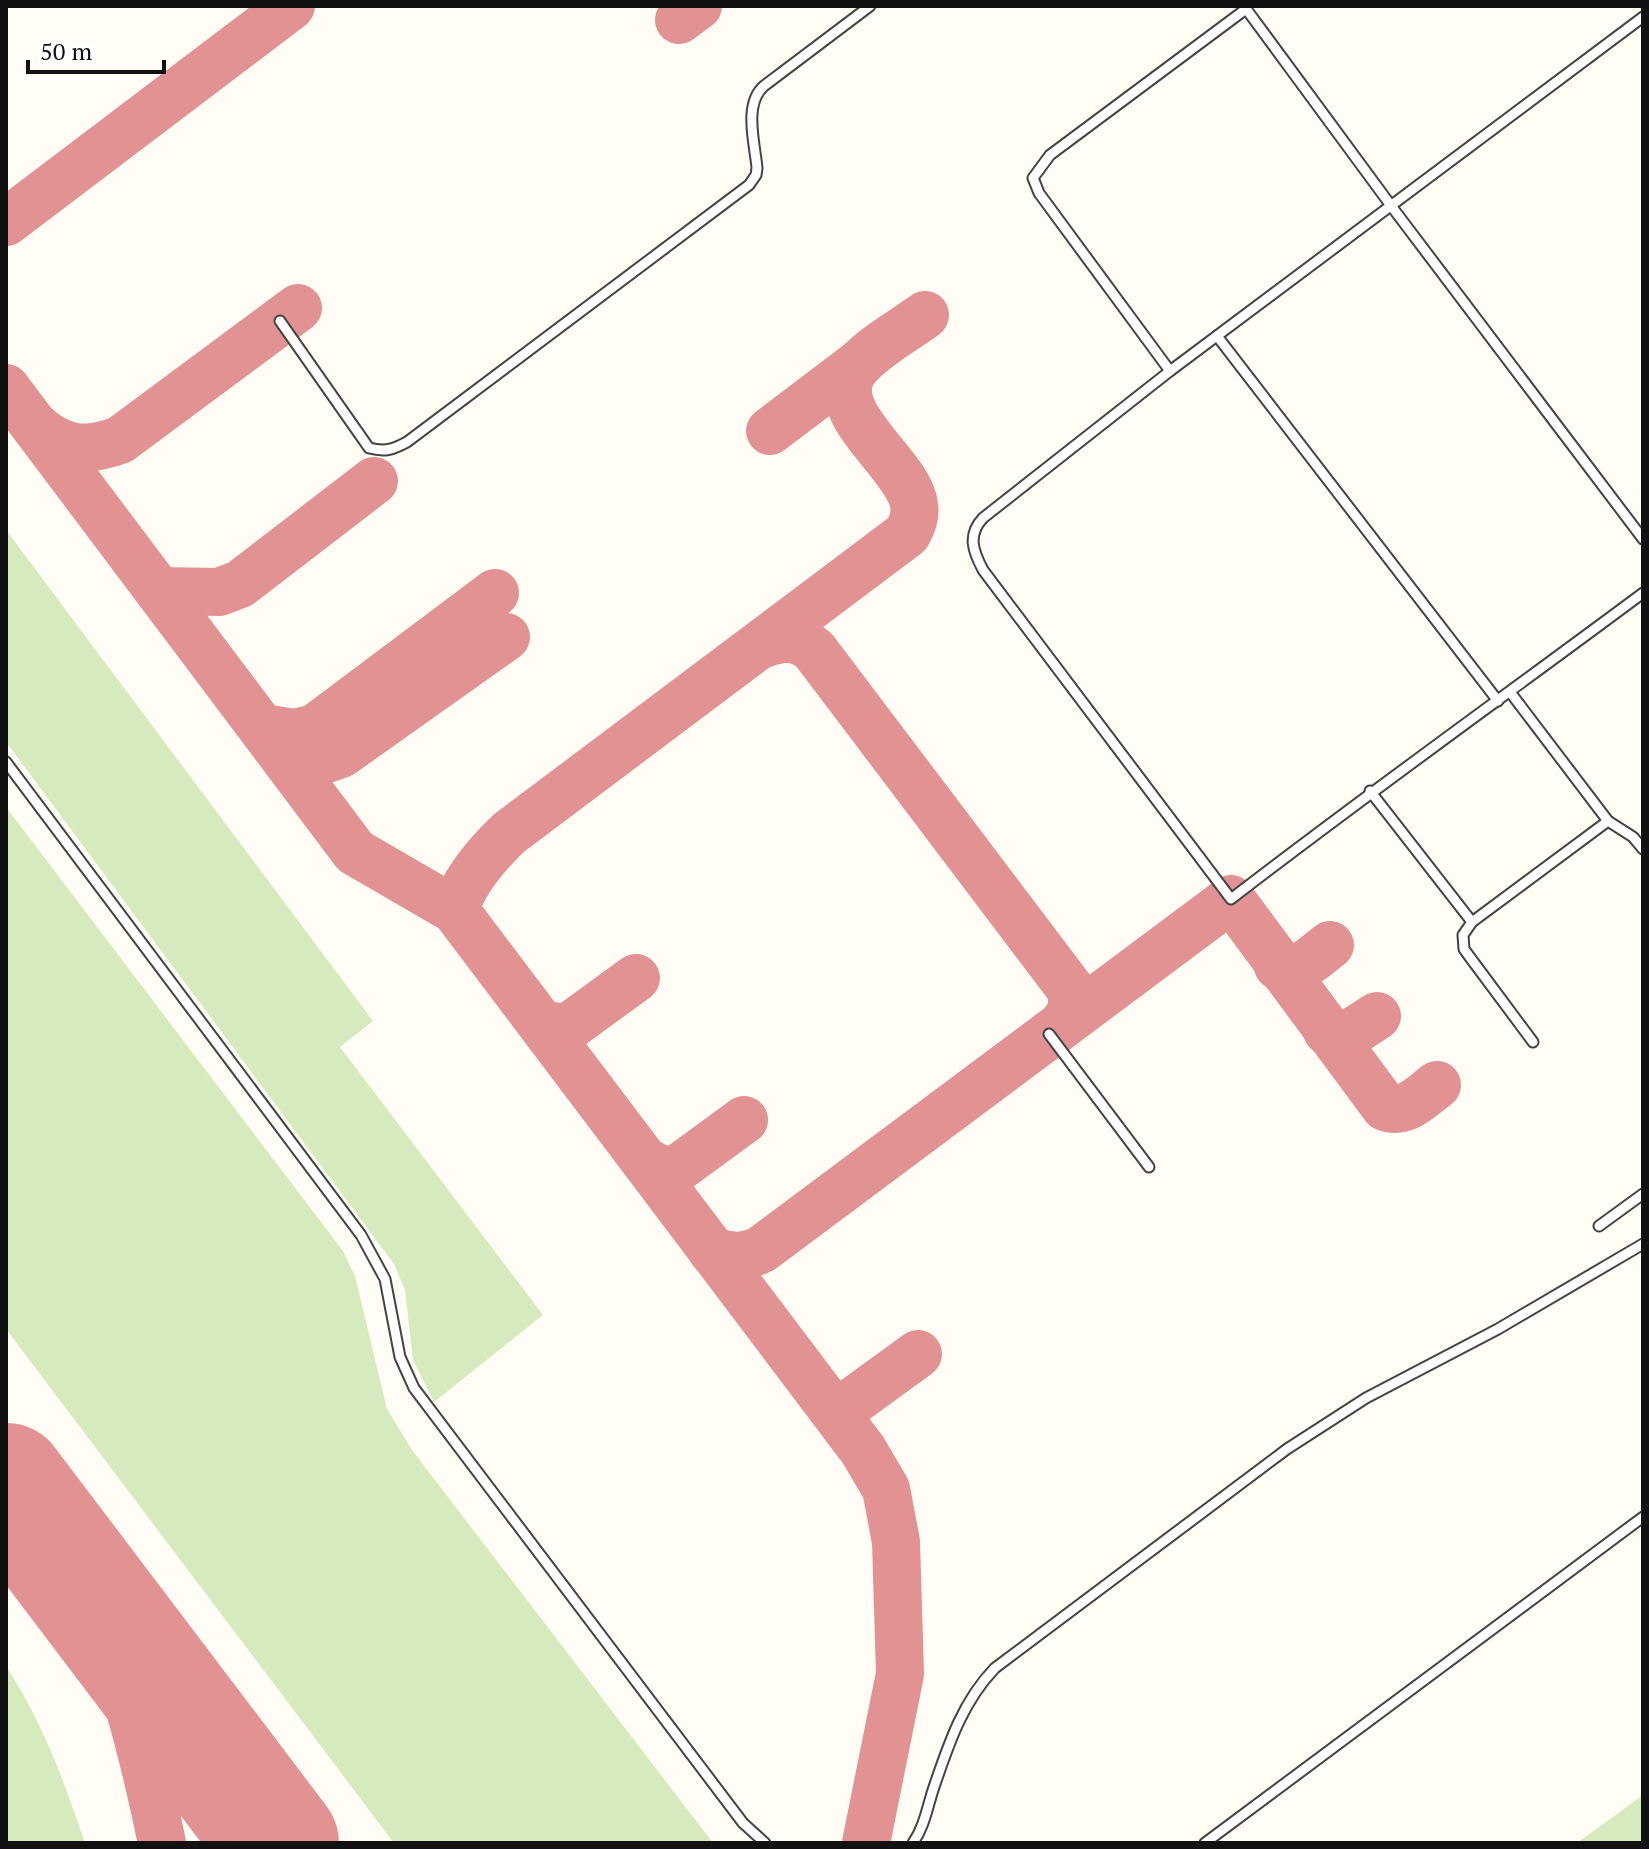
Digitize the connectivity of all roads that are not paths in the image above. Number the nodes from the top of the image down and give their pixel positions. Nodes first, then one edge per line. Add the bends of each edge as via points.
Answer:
1 (870, 6) edge
2 (1245, 7) edge
3 (1643, 17) edge
4 (1392, 207) junction
5 (280, 321) dead end
6 (1217, 336) junction
7 (1170, 371) junction
8 (1643, 539) edge
9 (1643, 593) edge
10 (1510, 692) junction
11 (1498, 701) junction
12 (6, 762) edge
13 (1370, 791) junction
14 (1608, 821) junction
15 (1643, 849) edge
16 (1472, 922) junction
17 (1049, 1034) dead end
18 (1533, 1042) dead end
19 (1149, 1167) dead end
20 (1643, 1194) edge
21 (1599, 1226) dead end
22 (1643, 1244) edge
23 (1643, 1517) edge
24 (765, 1843) edge
25 (913, 1843) edge
26 (1205, 1843) edge

1 - 5 lane via 755,95 757,168 749,185 407,442 391,450 369,448
2 - 4 lane
2 - 7 lane via 1050,155 1033,178
3 - 4 lane
4 - 6 lane
4 - 8 lane
6 - 7 lane
6 - 11 lane
7 - 13 lane via 983,518 972,537 977,558 1231,899
9 - 10 lane
10 - 11 lane
10 - 14 lane
11 - 13 lane
12 - 24 lane via 361,1235 385,1279 400,1357 414,1388 733,1811
13 - 16 lane
14 - 15 lane
14 - 16 lane
16 - 18 lane via 1463,935 1464,949
17 - 19 lane
20 - 21 lane
22 - 25 lane via 1321,1426 995,1668 959,1719
23 - 26 lane

